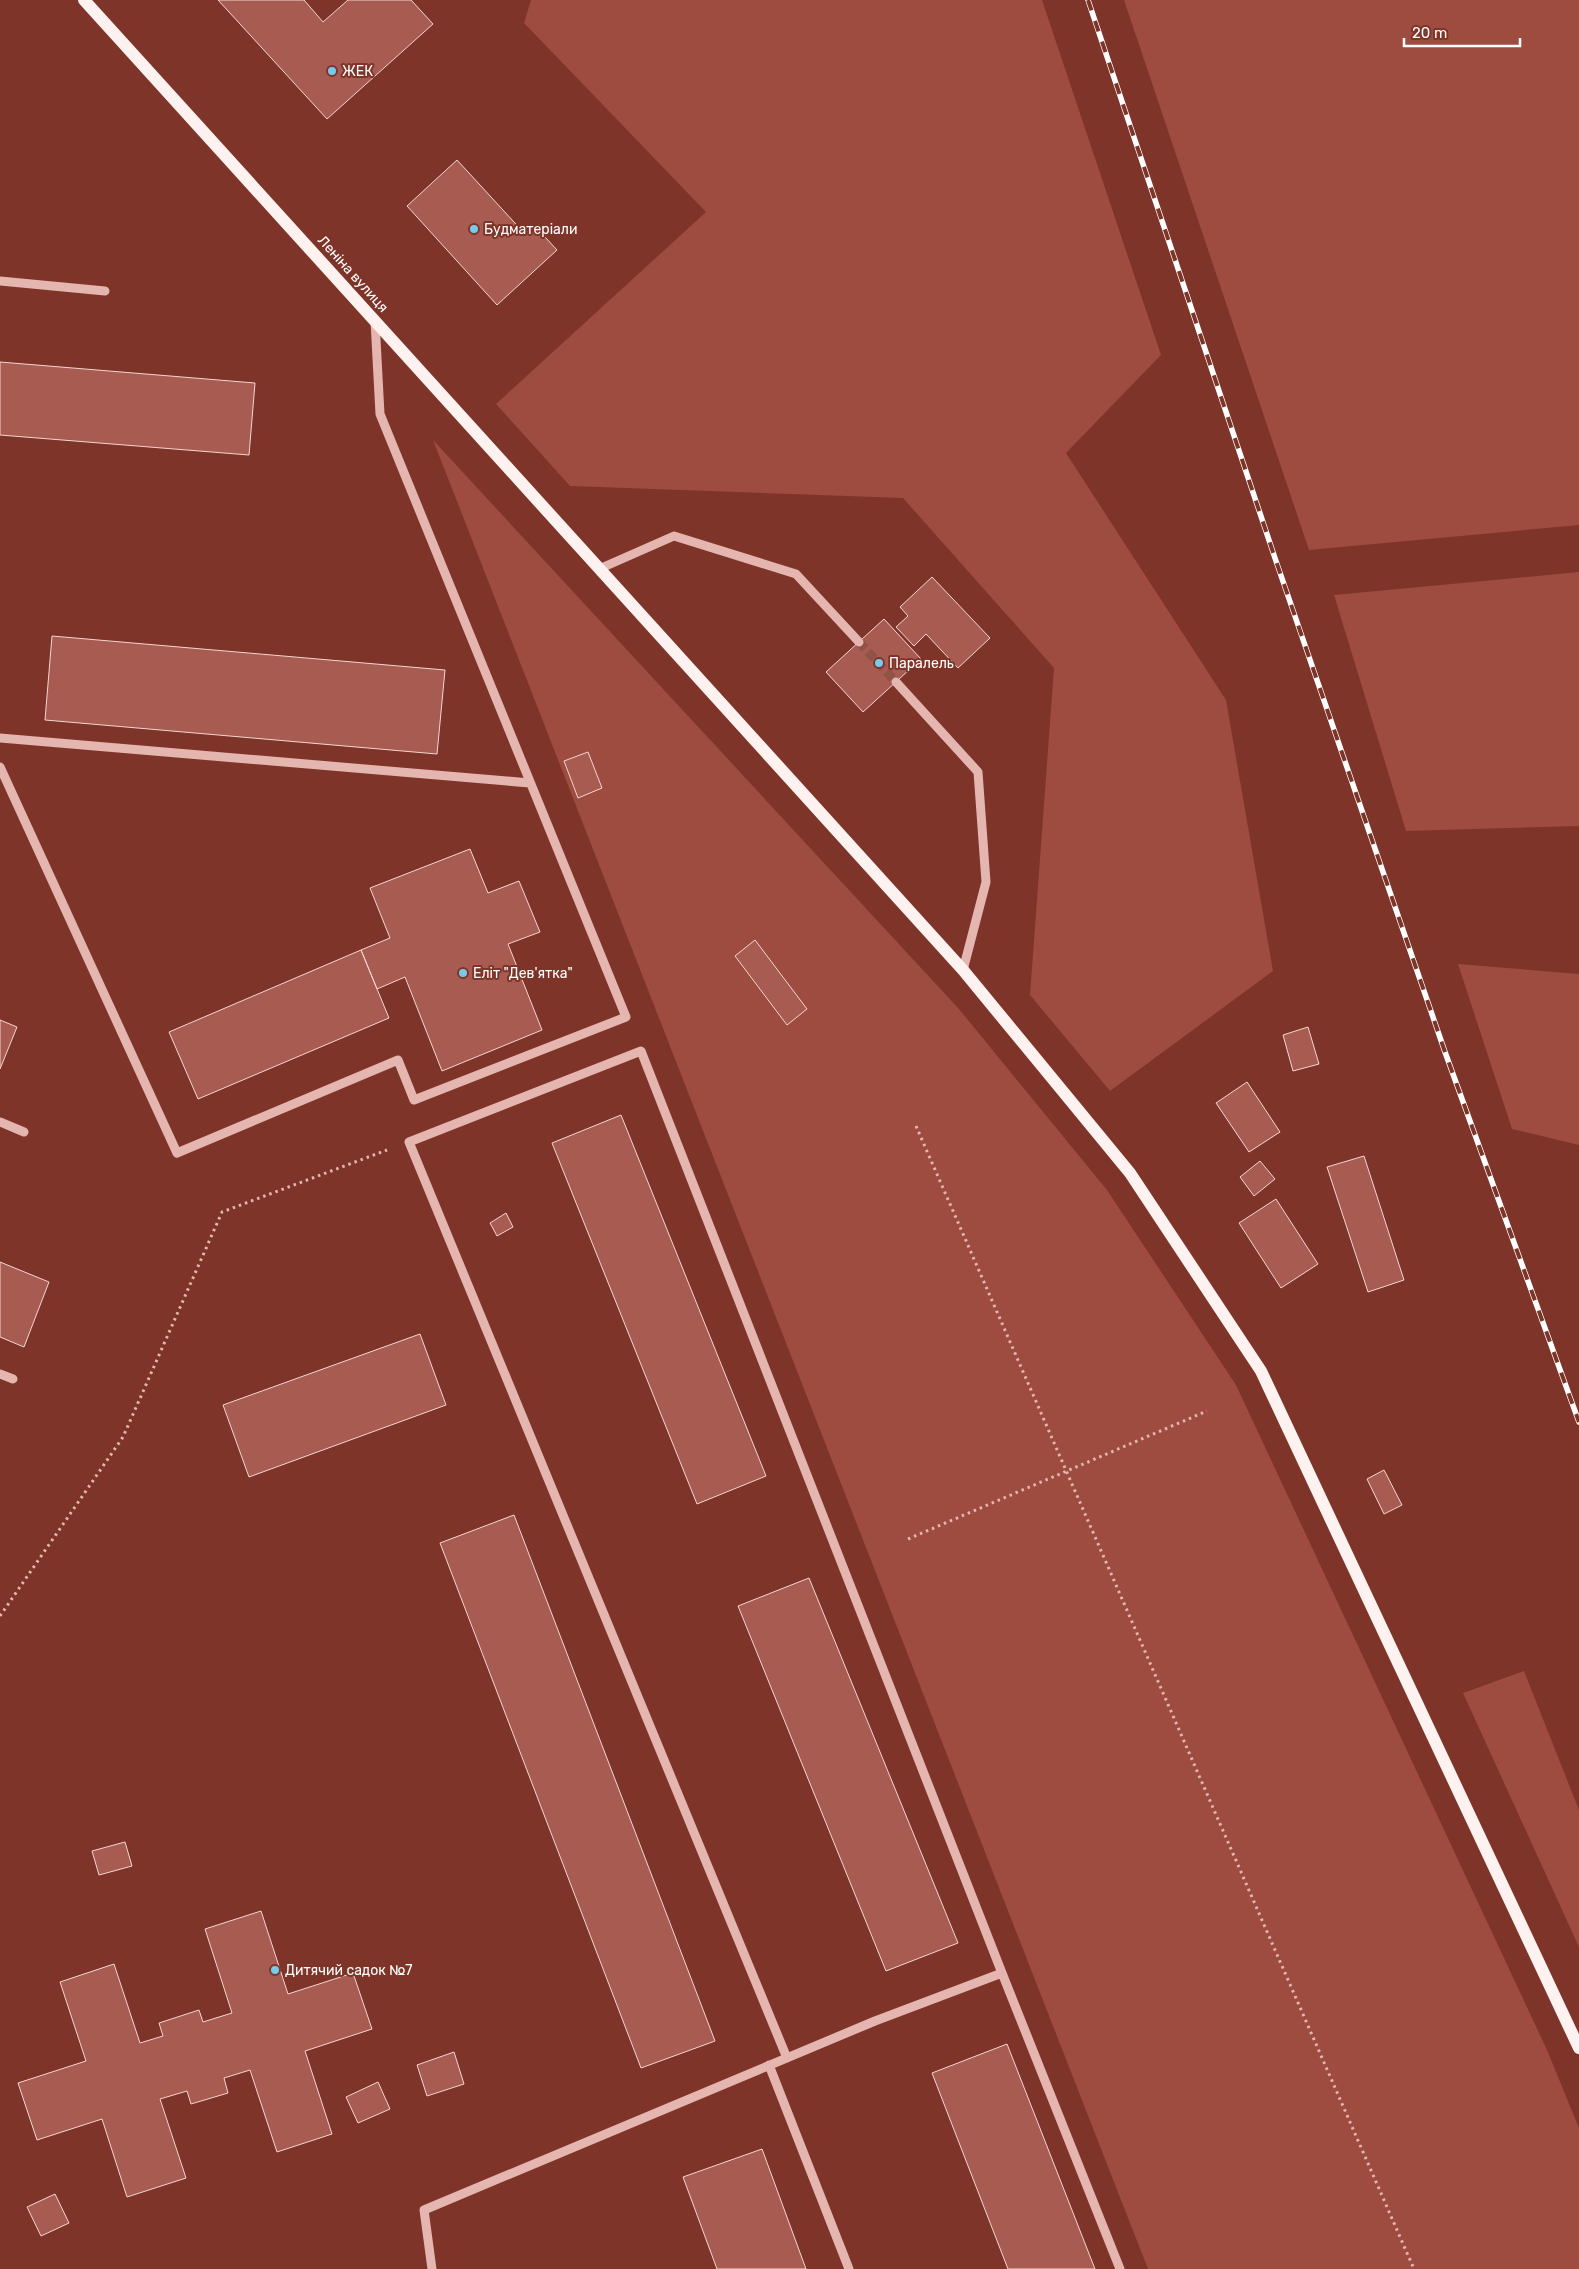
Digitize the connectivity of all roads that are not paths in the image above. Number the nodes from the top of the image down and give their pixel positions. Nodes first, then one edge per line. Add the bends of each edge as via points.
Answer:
1 (84, 0) edge
2 (0, 281) edge
3 (105, 291) dead end
4 (375, 321) junction
5 (600, 569) junction
6 (859, 642) tunnel mouth
7 (896, 682) tunnel mouth
8 (0, 738) edge
9 (0, 767) edge
10 (530, 783) junction
11 (963, 970) junction
12 (0, 1122) edge
13 (24, 1132) dead end
14 (0, 1374) edge
15 (13, 1379) dead end
16 (1002, 1973) junction
17 (1579, 2048) edge
18 (787, 2058) junction
19 (769, 2065) junction
20 (432, 2269) edge
21 (850, 2269) edge
22 (1120, 2269) edge

1 - 4 main road, Леніна вулиця
2 - 3 lane
4 - 5 main road, Леніна вулиця
4 - 10 lane via 380,414
5 - 6 lane via 674,536 796,574
5 - 11 main road, Леніна вулиця
7 - 11 lane via 978,772 986,882
8 - 10 lane
9 - 10 lane via 177,1153 398,1060 414,1100 626,1017
11 - 17 main road, Леніна вулиця via 1130,1173 1261,1371
12 - 13 lane
14 - 15 lane
16 - 18 lane
16 - 18 lane via 641,1051 409,1142
16 - 22 lane
18 - 19 lane
19 - 20 lane via 424,2210
19 - 21 lane

